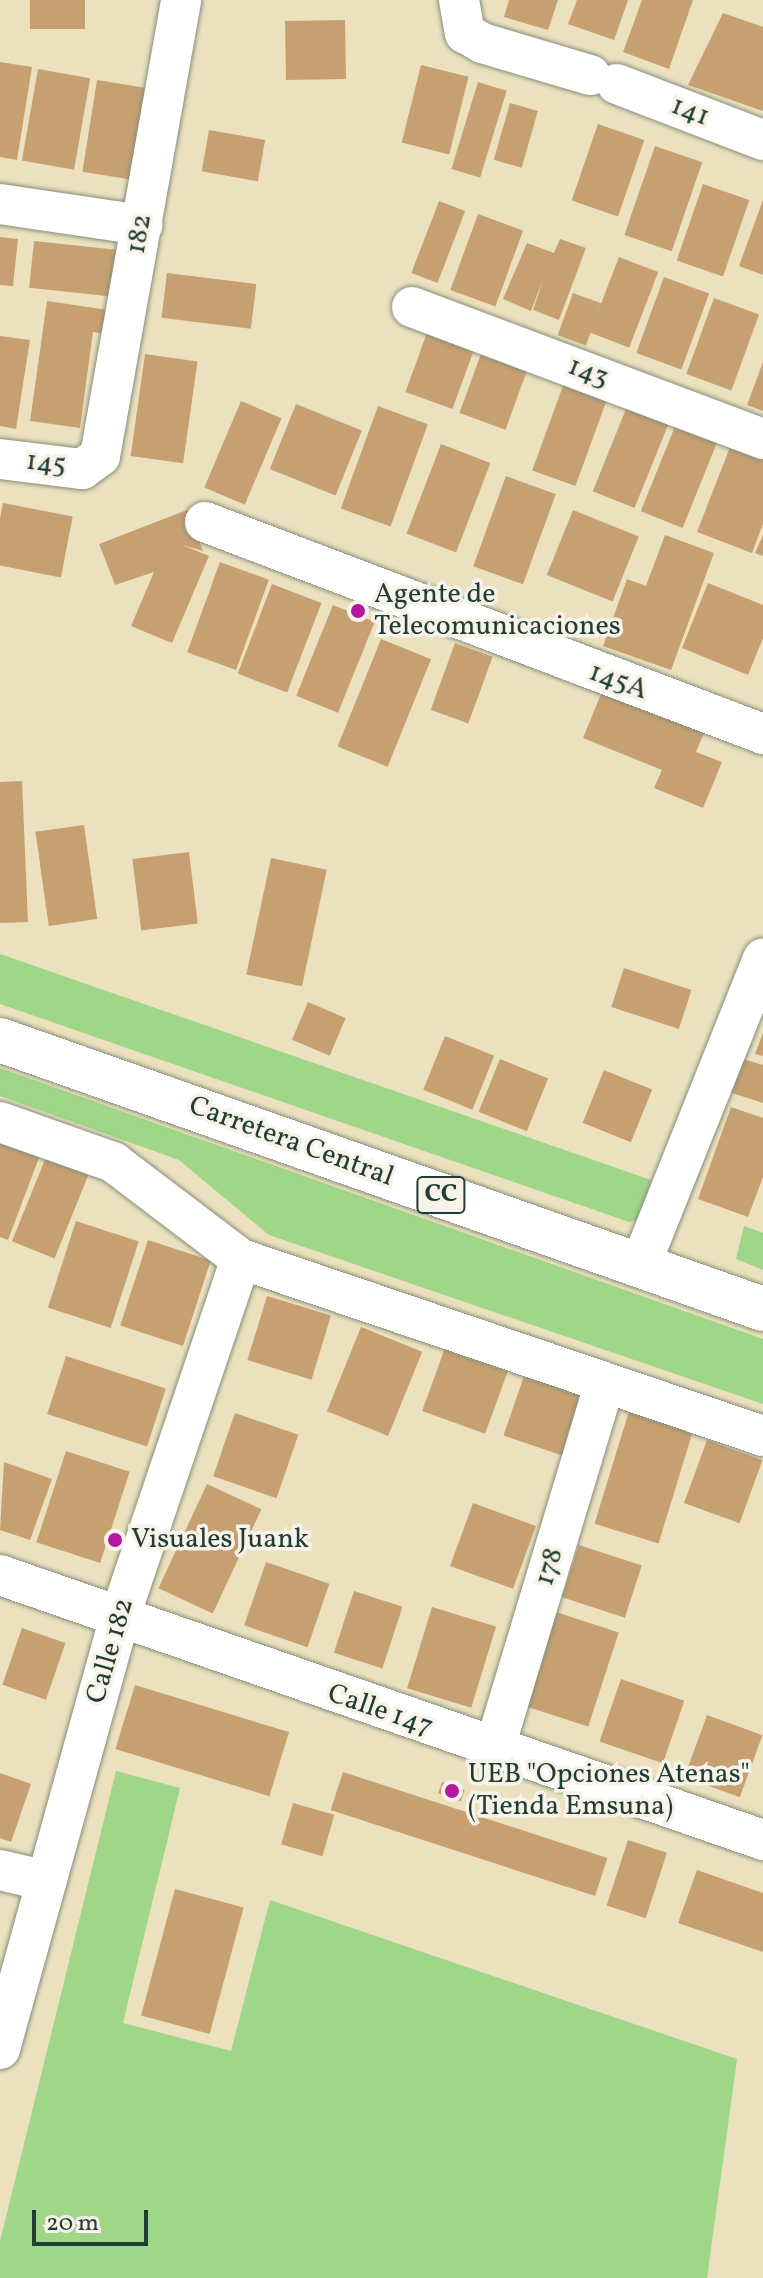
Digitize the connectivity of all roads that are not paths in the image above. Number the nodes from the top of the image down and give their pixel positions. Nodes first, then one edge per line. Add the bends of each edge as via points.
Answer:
1 (181, 0) edge
2 (459, 0) edge
3 (763, 140) edge
4 (0, 204) edge
5 (142, 225) junction
6 (412, 307) dead end
7 (763, 439) edge
8 (0, 459) edge
9 (92, 464) joint
10 (205, 522) dead end
11 (763, 734) edge
12 (763, 959) edge
13 (0, 1040) edge
14 (0, 1122) edge
15 (241, 1259) junction
16 (640, 1266) junction
17 (763, 1309) edge
18 (605, 1383) junction
19 (763, 1436) edge
20 (0, 1575) edge
21 (119, 1619) junction
22 (494, 1750) junction
23 (763, 1840) edge
24 (0, 1870) edge
25 (47, 1881) junction
26 (0, 2049) edge

1 - 5 street, 182
2 - 3 street, 141 via 465,33 482,43 604,80
4 - 5 street
5 - 9 street, 182 via 100,456
6 - 7 street, 143
8 - 9 street, 145
10 - 11 street, 145A
12 - 16 street
13 - 16 main road, Carretera Central / CC
14 - 15 street via 113,1162
15 - 18 street
15 - 21 street, Calle 182
16 - 17 main road, Carretera Central / CC
18 - 19 street
18 - 22 street, 178
20 - 21 street, Calle 147
21 - 22 street, Calle 147
21 - 25 street, Calle 182
22 - 23 street, Calle 147
24 - 25 street
25 - 26 street, Calle 182

